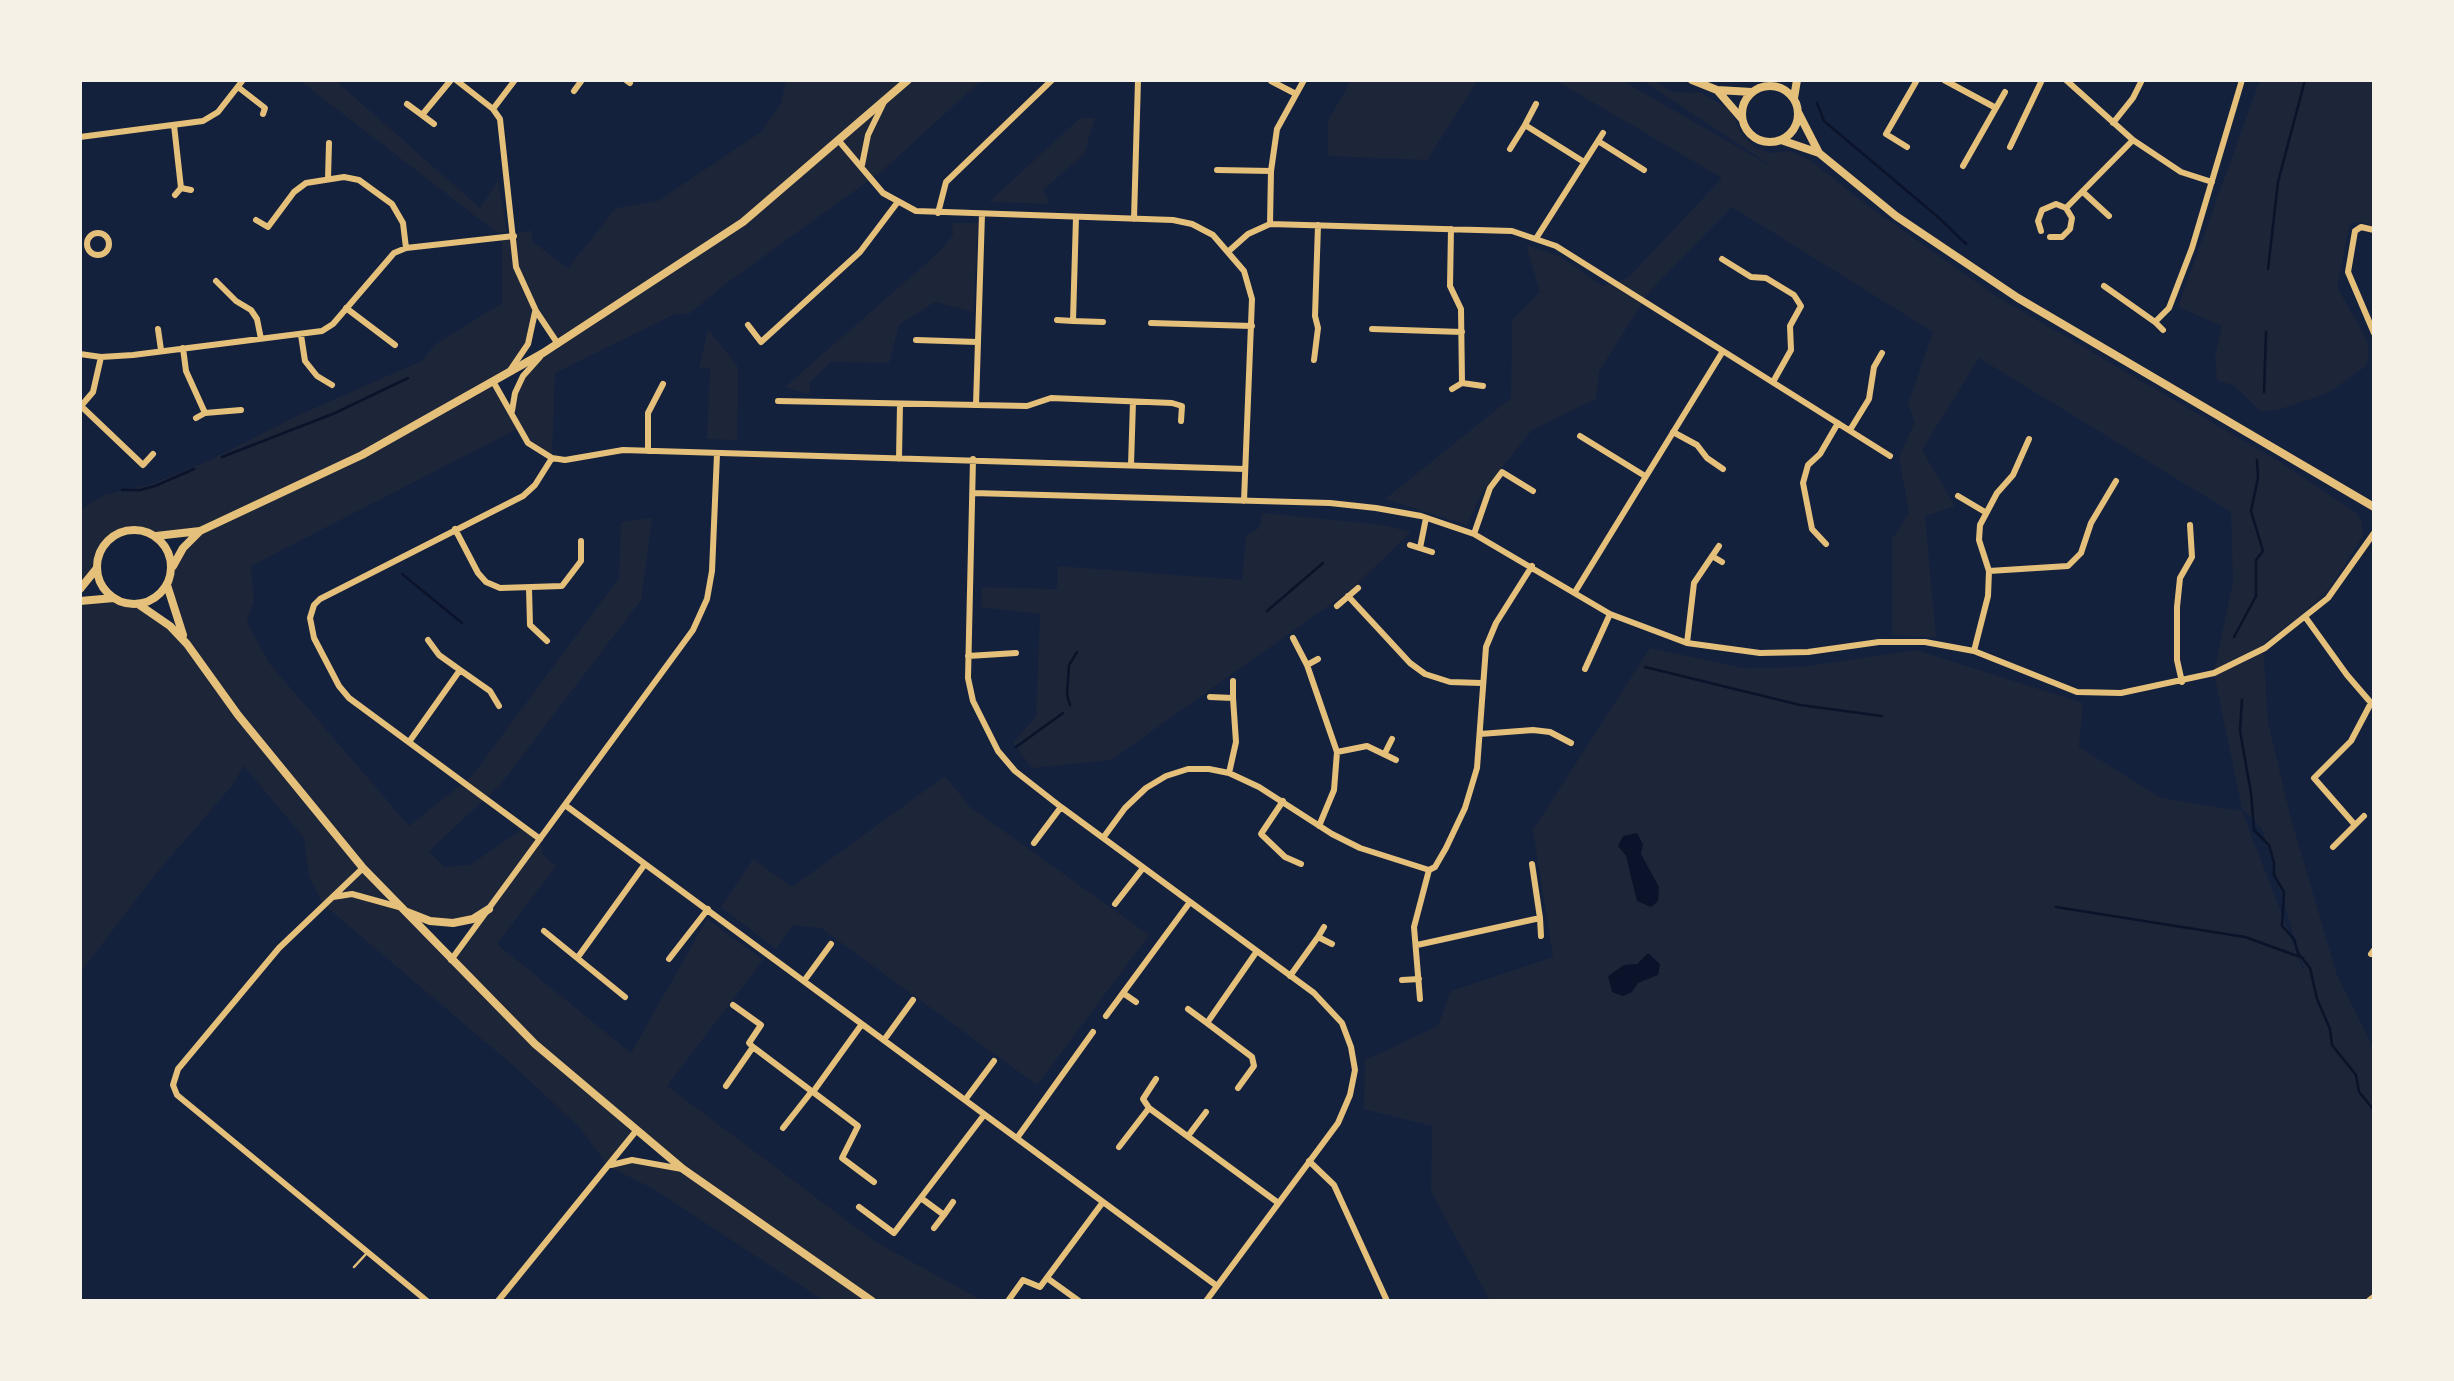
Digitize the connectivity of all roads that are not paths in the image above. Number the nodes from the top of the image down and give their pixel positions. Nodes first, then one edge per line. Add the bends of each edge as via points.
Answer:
1 (454, 80) edge
2 (516, 80) edge
3 (582, 80) edge
4 (908, 80) edge
5 (1052, 80) edge
6 (1138, 80) edge
7 (1304, 80) edge
8 (1692, 80) edge
9 (1797, 80) edge
10 (1916, 80) edge
11 (1944, 80) edge
12 (2042, 80) edge
13 (2066, 80) edge
14 (2142, 80) edge
15 (2242, 80) edge
16 (1271, 81) edge
17 (1773, 83) edge
18 (240, 84) edge
19 (1716, 90) junction
20 (574, 91) dead end
21 (1752, 92) junction
22 (2005, 92) dead end
23 (1296, 94) junction
24 (1794, 98) junction
25 (885, 100) junction
26 (407, 104) dead end
27 (1536, 104) dead end
28 (1996, 108) junction
29 (493, 109) junction
30 (267, 110) dead end
31 (1798, 112) junction
32 (422, 115) junction
33 (1742, 118) junction
34 (2113, 123) junction
35 (434, 124) dead end
36 (174, 125) junction
37 (1525, 125) junction
38 (1876, 128) dead end
39 (1886, 134) junction
40 (80, 138) edge
41 (1781, 140) junction
42 (2134, 140) junction
43 (839, 141) junction
44 (328, 143) dead end
45 (1907, 147) dead end
46 (2010, 147) dead end
47 (1510, 148) dead end
48 (1819, 153) junction
49 (1584, 162) junction
50 (862, 166) junction
51 (1963, 166) dead end
52 (1217, 170) dead end
53 (1644, 170) dead end
54 (1270, 171) junction
55 (328, 179) junction
56 (2212, 182) junction
57 (192, 190) dead end
58 (2083, 192) junction
59 (897, 202) junction
60 (2066, 208) junction
61 (938, 213) junction
62 (982, 214) junction
63 (2109, 216) dead end
64 (1076, 217) junction
65 (1134, 219) junction
66 (256, 220) dead end
67 (1270, 224) junction
68 (1318, 225) junction
69 (1452, 229) junction
70 (2374, 230) edge
71 (2041, 231) dead end
72 (514, 236) junction
73 (1537, 237) junction
74 (2050, 237) dead end
75 (406, 248) junction
76 (1230, 250) junction
77 (1722, 259) dead end
78 (216, 281) dead end
79 (2104, 286) dead end
80 (346, 308) junction
81 (536, 311) junction
82 (1057, 320) dead end
83 (1073, 321) junction
84 (1103, 322) dead end
85 (2155, 322) junction
86 (1151, 324) dead end
87 (748, 325) dead end
88 (1252, 326) junction
89 (1372, 328) dead end
90 (158, 329) dead end
91 (2163, 330) dead end
92 (1462, 332) junction
93 (2374, 332) edge
94 (301, 335) junction
95 (261, 340) junction
96 (916, 340) dead end
97 (977, 342) junction
98 (558, 344) junction
99 (395, 345) dead end
100 (183, 348) junction
101 (161, 350) junction
102 (1723, 352) junction
103 (1882, 353) dead end
104 (80, 354) edge
105 (543, 354) junction
106 (101, 356) junction
107 (1314, 360) dead end
108 (508, 374) junction
109 (494, 382) junction
110 (1773, 382) junction
111 (1462, 383) junction
112 (663, 384) dead end
113 (332, 385) dead end
114 (1483, 386) dead end
115 (1452, 389) dead end
116 (778, 400) dead end
117 (1133, 402) junction
118 (900, 404) junction
119 (80, 406) edge
120 (976, 406) junction
121 (241, 410) dead end
122 (512, 412) junction
123 (205, 413) junction
124 (196, 418) dead end
125 (1181, 421) dead end
126 (1838, 422) junction
127 (1850, 430) junction
128 (1673, 432) junction
129 (1580, 436) dead end
130 (2029, 439) dead end
131 (648, 451) junction
132 (153, 454) dead end
133 (717, 454) junction
134 (1890, 456) dead end
135 (552, 458) junction
136 (898, 459) junction
137 (973, 460) junction
138 (1131, 465) junction
139 (1723, 469) dead end
140 (1244, 470) junction
141 (1645, 476) junction
142 (2116, 480) dead end
143 (1533, 491) dead end
144 (974, 493) junction
145 (1958, 496) dead end
146 (1244, 501) junction
147 (2374, 507) edge
148 (1986, 512) junction
149 (1426, 518) junction
150 (2190, 525) dead end
151 (455, 529) junction
152 (200, 531) junction
153 (2374, 532) edge
154 (1474, 534) junction
155 (156, 536) junction
156 (581, 542) dead end
157 (1826, 544) dead end
158 (1410, 545) dead end
159 (1718, 546) dead end
160 (1420, 548) junction
161 (1432, 552) dead end
162 (1712, 556) junction
163 (1722, 562) dead end
164 (1532, 566) junction
165 (97, 568) junction
166 (172, 568) junction
167 (1989, 571) junction
168 (167, 585) junction
169 (528, 588) junction
170 (1358, 588) dead end
171 (80, 589) edge
172 (1575, 592) junction
173 (1348, 596) junction
174 (114, 598) junction
175 (80, 601) edge
176 (138, 604) junction
177 (1337, 606) dead end
178 (1610, 614) junction
179 (2306, 618) junction
180 (1292, 638) dead end
181 (428, 640) dead end
182 (548, 641) dead end
183 (1687, 643) junction
184 (187, 644) junction
185 (1974, 651) junction
186 (1016, 653) dead end
187 (968, 656) junction
188 (1318, 660) dead end
189 (1307, 665) junction
190 (1585, 669) dead end
191 (460, 670) junction
192 (1233, 680) dead end
193 (2182, 682) junction
194 (1481, 683) junction
195 (1210, 696) dead end
196 (1233, 698) junction
197 (2372, 704) edge
198 (498, 706) dead end
199 (1480, 734) junction
200 (1392, 739) dead end
201 (409, 742) junction
202 (1571, 744) dead end
203 (1337, 752) junction
204 (1385, 752) junction
205 (1396, 760) dead end
206 (1229, 773) junction
207 (1282, 801) junction
208 (565, 806) junction
209 (1061, 807) junction
210 (2364, 816) dead end
211 (2355, 825) junction
212 (1319, 826) junction
213 (1104, 838) junction
214 (540, 839) junction
215 (1034, 844) dead end
216 (2334, 847) dead end
217 (645, 864) junction
218 (1301, 864) dead end
219 (1532, 864) dead end
220 (363, 868) junction
221 (1143, 868) junction
222 (1429, 870) junction
223 (330, 898) junction
224 (1190, 902) junction
225 (1115, 904) dead end
226 (401, 909) junction
227 (490, 909) junction
228 (708, 909) junction
229 (1540, 918) junction
230 (1324, 928) dead end
231 (544, 931) dead end
232 (1541, 936) dead end
233 (1318, 937) junction
234 (831, 944) dead end
235 (1332, 944) dead end
236 (1416, 945) junction
237 (1258, 951) junction
238 (578, 957) junction
239 (450, 960) junction
240 (669, 960) dead end
241 (1290, 976) junction
242 (1402, 980) dead end
243 (1419, 980) junction
244 (804, 981) junction
245 (1123, 993) junction
246 (625, 996) dead end
247 (1420, 998) dead end
248 (913, 1000) dead end
249 (1136, 1002) dead end
250 (733, 1005) dead end
251 (1188, 1009) dead end
252 (1106, 1016) dead end
253 (1206, 1023) junction
254 (862, 1024) junction
255 (1093, 1032) dead end
256 (884, 1040) junction
257 (753, 1047) junction
258 (994, 1061) dead end
259 (1156, 1079) dead end
260 (726, 1086) dead end
261 (1238, 1088) dead end
262 (812, 1091) junction
263 (965, 1100) junction
264 (1149, 1108) junction
265 (1206, 1112) dead end
266 (984, 1115) junction
267 (783, 1128) dead end
268 (636, 1131) junction
269 (1188, 1136) junction
270 (1017, 1138) junction
271 (1119, 1147) dead end
272 (1309, 1161) junction
273 (608, 1166) junction
274 (684, 1169) junction
275 (874, 1182) dead end
276 (921, 1198) junction
277 (954, 1202) dead end
278 (1104, 1202) junction
279 (1278, 1202) junction
280 (860, 1207) dead end
281 (944, 1215) junction
282 (934, 1228) dead end
283 (367, 1253) junction
284 (354, 1267) dead end
285 (1047, 1278) junction
286 (1217, 1286) junction
287 (427, 1301) edge
288 (498, 1301) edge
289 (872, 1301) edge
290 (1008, 1301) edge
291 (1080, 1301) edge
292 (1206, 1301) edge
293 (1386, 1301) edge

1 - 29 street
1 - 32 street
2 - 29 street
3 - 20 street
4 - 25 street
5 - 61 street via 946,182
6 - 65 street
7 - 23 street
8 - 19 street
9 - 24 street
10 - 39 street
11 - 28 street
12 - 46 street
13 - 34 street
14 - 34 street
15 - 56 street
16 - 23 street
17 - 21 street
17 - 24 street
18 - 30 street
18 - 36 street via 210,117
19 - 21 street
19 - 33 street
21 - 33 street
22 - 28 street
23 - 54 street via 1277,129
24 - 31 street
25 - 43 street
25 - 50 street
26 - 32 street
27 - 37 street
28 - 51 street
29 - 72 street via 505,144
31 - 41 street via 1792,132
31 - 48 street
32 - 35 street
33 - 41 street via 1753,137
34 - 42 street
36 - 40 street
36 - 57 street via 178,191
37 - 47 street
37 - 49 street
38 - 39 street
39 - 45 street
41 - 48 street
42 - 56 street via 2181,172
42 - 58 street
43 - 50 street
43 - 98 street via 730,231
44 - 55 street
48 - 147 street via 1955,258
49 - 53 street via 1600,137
49 - 73 street
50 - 59 street
52 - 54 street
54 - 67 street
55 - 66 street via 294,192 268,227
55 - 75 street via 360,180 392,204
56 - 85 street via 2169,308
58 - 60 street
58 - 63 street
59 - 61 street
59 - 87 street via 860,252 761,342
60 - 71 street via 2051,204 2042,210
60 - 74 street via 2070,229
61 - 62 street
62 - 64 street
62 - 97 street
64 - 65 street
64 - 83 street
65 - 76 street via 1192,224
67 - 68 street
67 - 76 street
68 - 69 street
68 - 107 street
69 - 73 street
69 - 92 street via 1450,286
70 - 93 street via 2355,231 2348,272
72 - 75 street
72 - 81 street via 516,266
73 - 102 street
75 - 80 street via 384,260
76 - 88 street via 1244,270
77 - 110 street via 1751,278 1766,278 1801,306 1790,326 1791,350
78 - 95 street via 251,310
79 - 85 street
80 - 94 street via 322,331
80 - 99 street
81 - 98 street
81 - 108 street via 528,344
82 - 83 street
83 - 84 street
85 - 91 street
86 - 88 street
88 - 140 street
89 - 92 street
90 - 101 street
92 - 111 street
94 - 95 street
94 - 113 street via 305,361
95 - 100 street
96 - 97 street
97 - 120 street
98 - 105 street
100 - 101 street
100 - 123 street
101 - 106 street
102 - 110 street
102 - 128 street
103 - 127 street via 1869,399
104 - 106 street
105 - 108 street
105 - 122 street via 524,376
106 - 119 street via 93,392
108 - 109 street
109 - 122 street
109 - 152 street via 362,455
110 - 126 street
111 - 114 street
111 - 115 street
112 - 131 street via 648,412
116 - 118 street
117 - 120 street via 1051,398 1027,406
117 - 125 street via 1182,406
117 - 138 street
118 - 120 street
118 - 136 street
119 - 132 street via 143,465
121 - 123 street
122 - 135 street via 528,442
123 - 124 street
126 - 127 street
126 - 157 street via 1803,483 1812,529
127 - 134 street
128 - 139 street
128 - 141 street
129 - 141 street
130 - 148 street
131 - 133 street
131 - 135 street
133 - 136 street
133 - 208 street via 707,599 692,630
135 - 151 street via 523,496
136 - 137 street
137 - 138 street
137 - 144 street
138 - 140 street
140 - 146 street
141 - 172 street
142 - 167 street via 2081,553 2068,566
143 - 154 street via 1502,472
144 - 146 street
144 - 187 street
145 - 148 street
146 - 149 street via 1330,503
148 - 167 street via 1979,540
149 - 154 street
149 - 160 street
150 - 193 street via 2192,556 2180,578 2177,607
151 - 169 street via 486,582
151 - 201 street via 320,598 310,618 339,686
152 - 155 street
152 - 166 street
153 - 179 street
154 - 164 street
155 - 165 street via 133,530 111,537
155 - 166 street
156 - 169 street via 581,561 568,582
158 - 160 street
159 - 162 street
160 - 161 street
162 - 163 street
162 - 183 street via 1694,583
164 - 172 street
164 - 194 street via 1496,623
165 - 171 street
165 - 174 street
166 - 168 street
167 - 185 street
168 - 176 street
168 - 184 street
169 - 182 street via 530,626
170 - 173 street
172 - 178 street
173 - 177 street
173 - 194 street via 1425,674
174 - 175 street
174 - 176 street
176 - 184 street
178 - 183 street
178 - 190 street
179 - 193 street via 2265,648
179 - 197 street
180 - 189 street
181 - 191 street
183 - 185 street via 1760,652 1925,642
184 - 220 street
185 - 193 street via 2076,692 2120,693
186 - 187 street
187 - 209 street via 973,701 989,738 1015,771
188 - 189 street
189 - 203 street
191 - 198 street via 490,691
191 - 201 street
192 - 196 street
194 - 199 street
195 - 196 street
196 - 206 street via 1236,742
197 - 211 street via 2351,741 2314,778
199 - 202 street via 1533,730
199 - 222 street via 1466,808
200 - 204 street
201 - 214 street
203 - 204 street via 1367,746
203 - 212 street via 1334,790
204 - 205 street
206 - 207 street
206 - 213 street via 1188,769 1166,776 1146,788
207 - 212 street
207 - 218 street via 1261,834
208 - 214 street
208 - 217 street
209 - 213 street
209 - 215 street
210 - 211 street
211 - 216 street
212 - 222 street via 1360,848
213 - 221 street
214 - 227 street
217 - 228 street
217 - 238 street
219 - 229 street
220 - 223 street
220 - 226 street
221 - 224 street
221 - 225 street
222 - 236 street via 1414,926
223 - 226 street via 352,894
223 - 283 street via 279,948 178,1069 173,1085
224 - 237 street
224 - 245 street
226 - 227 street via 454,923
226 - 239 street
227 - 239 street
228 - 240 street
228 - 244 street
229 - 232 street
229 - 236 street
230 - 233 street
231 - 238 street
233 - 235 street
233 - 241 street
234 - 244 street
236 - 243 street
237 - 241 street
237 - 253 street
238 - 246 street
239 - 268 street
241 - 272 street via 1342,1024 1355,1070 1338,1123
242 - 243 street
243 - 247 street
244 - 254 street
245 - 249 street
245 - 252 street
248 - 256 street
250 - 257 street via 761,1025
251 - 253 street
253 - 261 street via 1252,1058 1254,1066
254 - 256 street
254 - 262 street
255 - 270 street
256 - 263 street
257 - 260 street
257 - 262 street
258 - 263 street
259 - 264 street via 1142,1099
262 - 267 street
262 - 275 street via 858,1126 842,1158
263 - 266 street
264 - 269 street
264 - 271 street
265 - 269 street
266 - 270 street
266 - 276 street
268 - 273 street
268 - 274 street
269 - 279 street
270 - 278 street
272 - 279 street
272 - 293 street via 1334,1185
273 - 274 street via 632,1160
273 - 288 street
274 - 289 street
276 - 280 street via 894,1233
276 - 281 street
277 - 281 street
278 - 285 street
278 - 286 street
279 - 286 street
281 - 282 street
283 - 284 lane
283 - 287 street
285 - 290 street via 1040,1287 1023,1280
285 - 291 street
286 - 292 street

